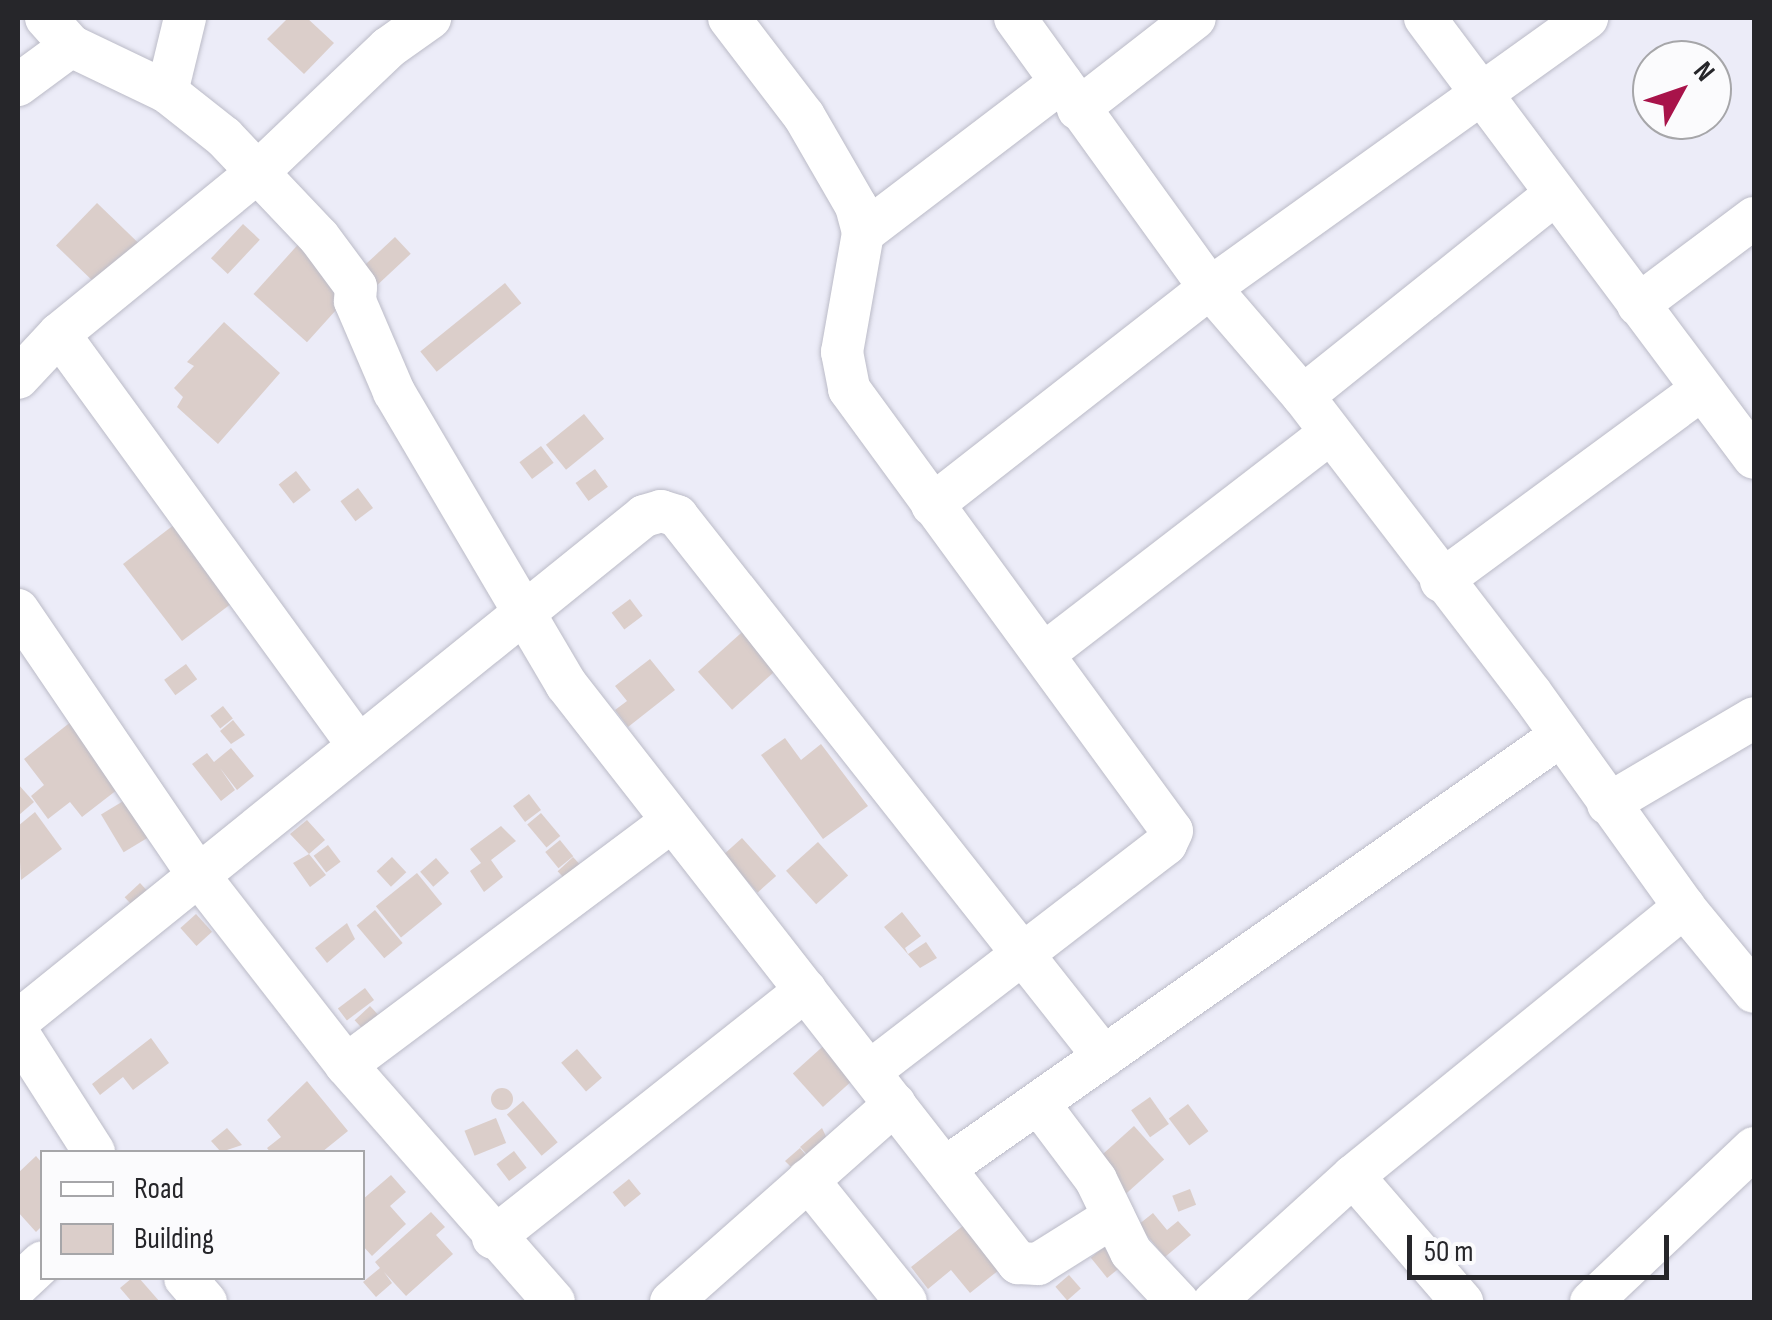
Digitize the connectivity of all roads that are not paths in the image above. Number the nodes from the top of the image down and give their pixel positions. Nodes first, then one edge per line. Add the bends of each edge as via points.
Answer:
1 (184, 18) edge
2 (430, 18) edge
3 (729, 18) edge
4 (1015, 18) edge
5 (1196, 18) edge
6 (1424, 18) edge
7 (1586, 18) edge
8 (59, 32) edge
9 (18, 86) edge
10 (167, 92) junction
11 (1481, 92) junction
12 (1070, 95) junction
13 (260, 170) junction
14 (1554, 194) junction
15 (1754, 218) edge
16 (863, 233) junction
17 (1210, 288) junction
18 (1638, 305) junction
19 (59, 334) junction
20 (18, 378) edge
21 (1702, 390) junction
22 (1303, 396) junction
23 (1330, 433) junction
24 (1754, 458) edge
25 (932, 505) junction
26 (1441, 580) junction
27 (18, 610) edge
28 (524, 619) junction
29 (1046, 652) junction
30 (1754, 718) edge
31 (1559, 738) junction
32 (358, 745) junction
33 (1608, 804) junction
34 (672, 822) junction
35 (196, 872) junction
36 (1684, 907) junction
37 (1027, 952) junction
38 (806, 990) junction
39 (1754, 992) edge
40 (18, 1021) edge
41 (18, 1033) edge
42 (1104, 1056) junction
43 (346, 1065) junction
44 (882, 1088) junction
45 (1039, 1104) junction
46 (1754, 1148) edge
47 (93, 1150) edge
48 (945, 1168) junction
49 (1353, 1176) junction
50 (808, 1180) junction
51 (1113, 1217) junction
52 (494, 1238) junction
53 (40, 1264) edge
54 (187, 1280) edge
55 (18, 1286) edge
56 (206, 1302) edge
57 (554, 1302) edge
58 (671, 1302) edge
59 (906, 1302) edge
60 (1178, 1302) edge
61 (1214, 1302) edge
62 (1462, 1302) edge
63 (1591, 1302) edge

1 - 10 street
2 - 13 street via 388,48
3 - 16 street via 804,116 846,185
4 - 12 street
5 - 12 street
6 - 11 street
7 - 11 street
8 - 9 street
8 - 10 street
10 - 13 street
11 - 14 street
11 - 17 street
12 - 16 street
12 - 17 street
13 - 19 street
13 - 28 street via 356,288 376,356
14 - 18 street
14 - 22 street
15 - 18 street
16 - 25 street via 842,370
17 - 22 street
17 - 25 street
18 - 21 street
19 - 20 street
19 - 32 street
21 - 24 street
21 - 26 street
22 - 23 street
23 - 26 street
23 - 29 street
25 - 29 street
26 - 31 street
27 - 35 street
28 - 32 street
28 - 34 street
28 - 37 street via 644,516 661,510 676,516 912,819
29 - 37 street via 1172,831 1166,844
30 - 33 street
31 - 33 street
31 - 42 street
32 - 35 street
33 - 36 street
34 - 38 street
34 - 43 street
35 - 40 street
35 - 43 street
36 - 39 street
36 - 49 street
37 - 42 street
37 - 44 street
38 - 44 street
38 - 52 street
41 - 47 street
42 - 45 street
43 - 52 street
44 - 48 street
44 - 50 street
45 - 48 street
45 - 51 street via 1096,1180
46 - 63 street
48 - 51 street via 1028,1268
49 - 61 street
49 - 62 street
50 - 58 street
50 - 59 street
51 - 60 street via 1131,1252
52 - 57 street
53 - 55 street
54 - 56 street

